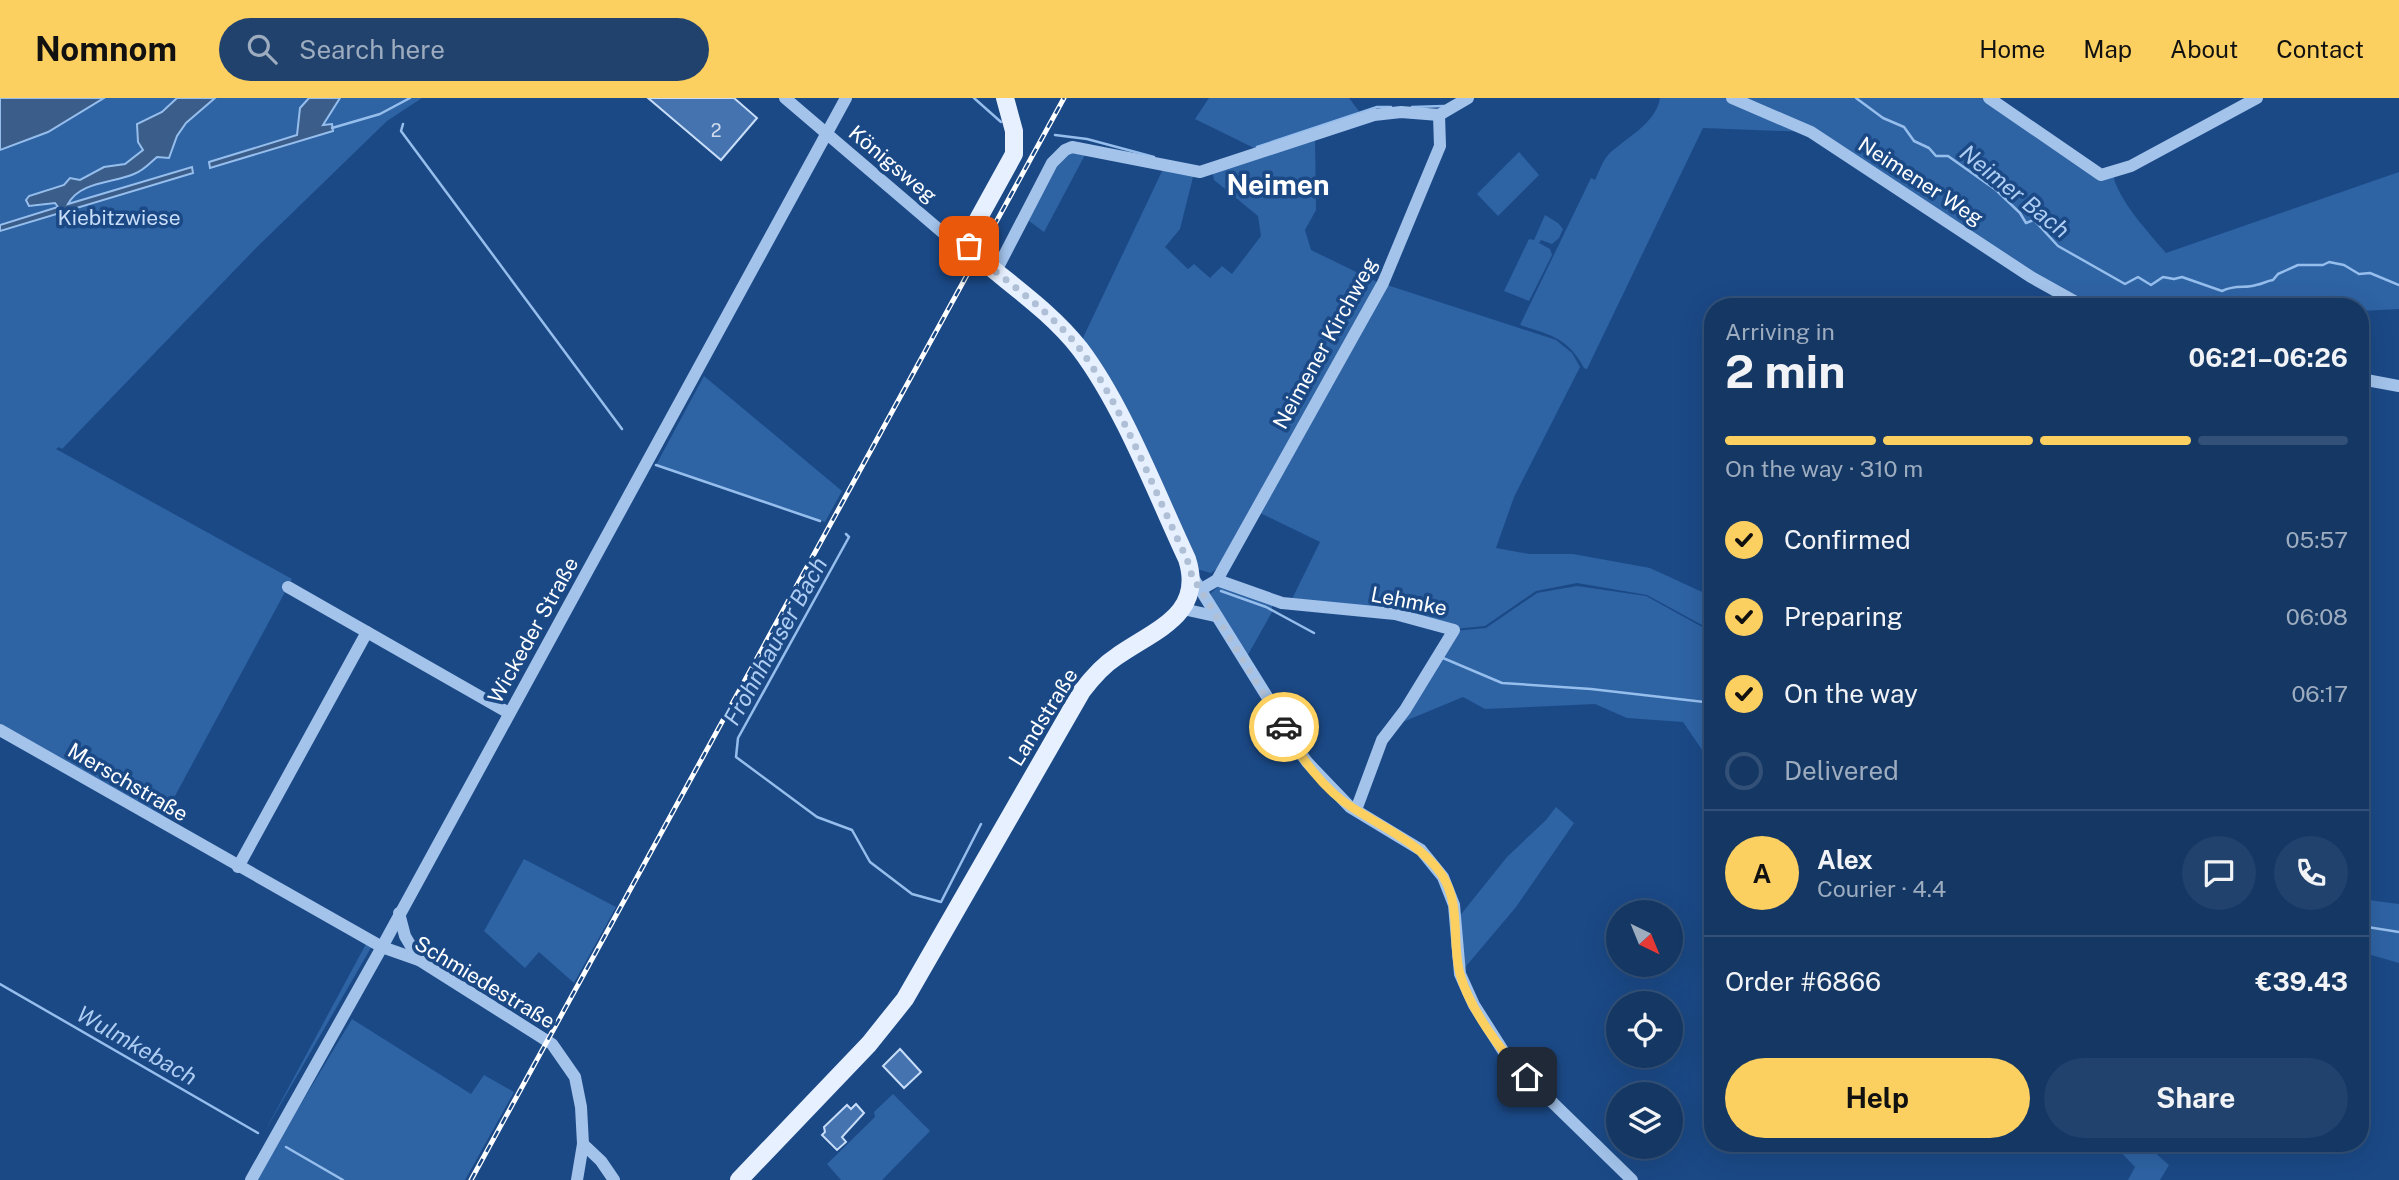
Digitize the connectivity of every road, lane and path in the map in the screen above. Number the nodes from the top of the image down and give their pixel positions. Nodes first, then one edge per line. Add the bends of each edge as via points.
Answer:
1 (785, 98) edge
2 (846, 98) edge
3 (1005, 98) edge
4 (1468, 98) edge
5 (1732, 98) edge
6 (1989, 98) edge
7 (2257, 98) edge
8 (1439, 115) junction
9 (826, 134) junction
10 (973, 251) junction
11 (996, 271) junction
12 (2069, 298) edge
13 (2369, 380) edge
14 (2399, 386) edge
15 (1217, 580) junction
16 (1196, 583) junction
17 (288, 587) dead end
18 (1183, 610) junction
19 (1214, 615) junction
20 (367, 632) junction
21 (509, 713) junction
22 (0, 730) edge
23 (1356, 810) junction
24 (238, 867) junction
25 (399, 913) junction
26 (382, 947) junction
27 (419, 960) junction
28 (583, 1144) junction
29 (251, 1180) edge
30 (577, 1180) edge
31 (614, 1180) edge
32 (738, 1180) edge
33 (1632, 1180) edge

1 - 9 street, Königsweg
2 - 9 street, Wickeder Straße
3 - 10 main road via 1014,131 1014,154 971,233
4 - 8 street
5 - 12 street, Neimener Weg via 1811,132
6 - 7 street via 2101,175 2131,166
8 - 11 street via 1401,111 1374,115 1200,172 1072,147 1052,163
8 - 15 street, Neimener Kirchweg via 1440,146 1383,283
9 - 10 street, Königsweg via 956,244
9 - 21 street, Wickeder Straße via 641,461
10 - 11 main road
11 - 16 main road via 1053,319 1106,390
13 - 14 street
15 - 16 street
15 - 23 street, Lehmke via 1282,603 1395,614 1454,629 1382,740
16 - 18 main road
16 - 19 street
17 - 20 street
18 - 19 street
18 - 32 main road, Landstraße via 1093,677 898,1009
19 - 23 street via 1289,737 1327,785
20 - 21 street
20 - 24 street
21 - 25 street, Wickeder Straße
22 - 24 street, Merschstraße
23 - 33 street via 1421,850 1443,877 1454,905 1460,974 1474,1005 1509,1060
24 - 26 street, Merschstraße
25 - 26 street, Wickeder Straße
25 - 27 street
26 - 27 street, Schmiedestraße
26 - 29 street, Wickeder Straße
27 - 28 street, Schmiedestraße via 552,1044 575,1077
28 - 30 street, Schmiedestraße
28 - 31 street

